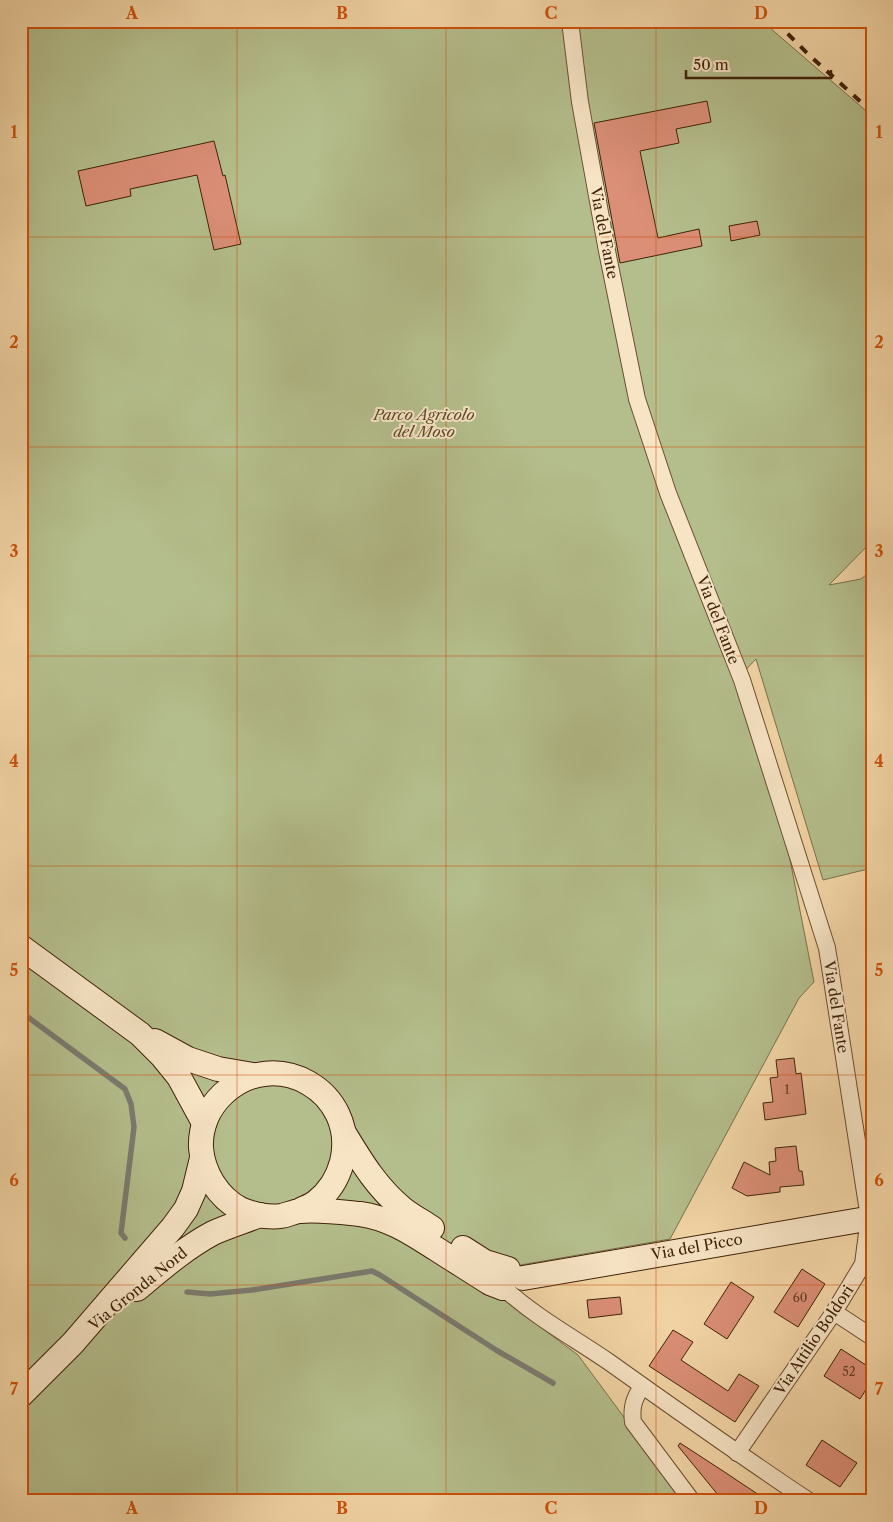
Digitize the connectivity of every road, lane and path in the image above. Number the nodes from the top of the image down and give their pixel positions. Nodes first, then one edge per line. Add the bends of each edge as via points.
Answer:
1 (570, 21) edge
2 (21, 946) edge
3 (140, 1034) junction
4 (253, 1075) junction
5 (204, 1123) junction
6 (344, 1133) junction
7 (202, 1158) junction
8 (299, 1211) junction
9 (260, 1215) junction
10 (870, 1222) edge
11 (512, 1282) junction
12 (834, 1312) junction
13 (872, 1337) edge
14 (73, 1343) junction
15 (642, 1386) junction
16 (21, 1395) edge
17 (737, 1453) junction
18 (692, 1501) edge
19 (809, 1501) edge

1 - 10 street, Via del Fante via 583,121 637,399 668,493 742,680 827,948
2 - 3 main road
3 - 4 main road via 218,1069
3 - 5 main road via 179,1077
4 - 5 main road via 232,1085 214,1102
4 - 6 main road via 277,1073 300,1078 321,1091 336,1110
5 - 7 main road
6 - 8 main road via 340,1171 316,1202
6 - 11 main road via 376,1182 404,1210
7 - 9 main road via 209,1179 222,1196 240,1208
7 - 14 main road, Via Gronda Nord via 194,1190 173,1228
8 - 9 main road via 280,1216
8 - 11 main road via 362,1215 382,1220 404,1229 490,1283
9 - 14 main road, Via Gronda Nord via 191,1246
10 - 11 main road, Via del Picco
10 - 12 street, Via Attilio Boldori via 863,1264
11 - 15 street via 542,1318
12 - 13 street
12 - 17 street, Via Attilio Boldori
14 - 16 main road, Via Gronda Nord
15 - 17 street
15 - 18 street via 631,1410 633,1422
17 - 19 street

